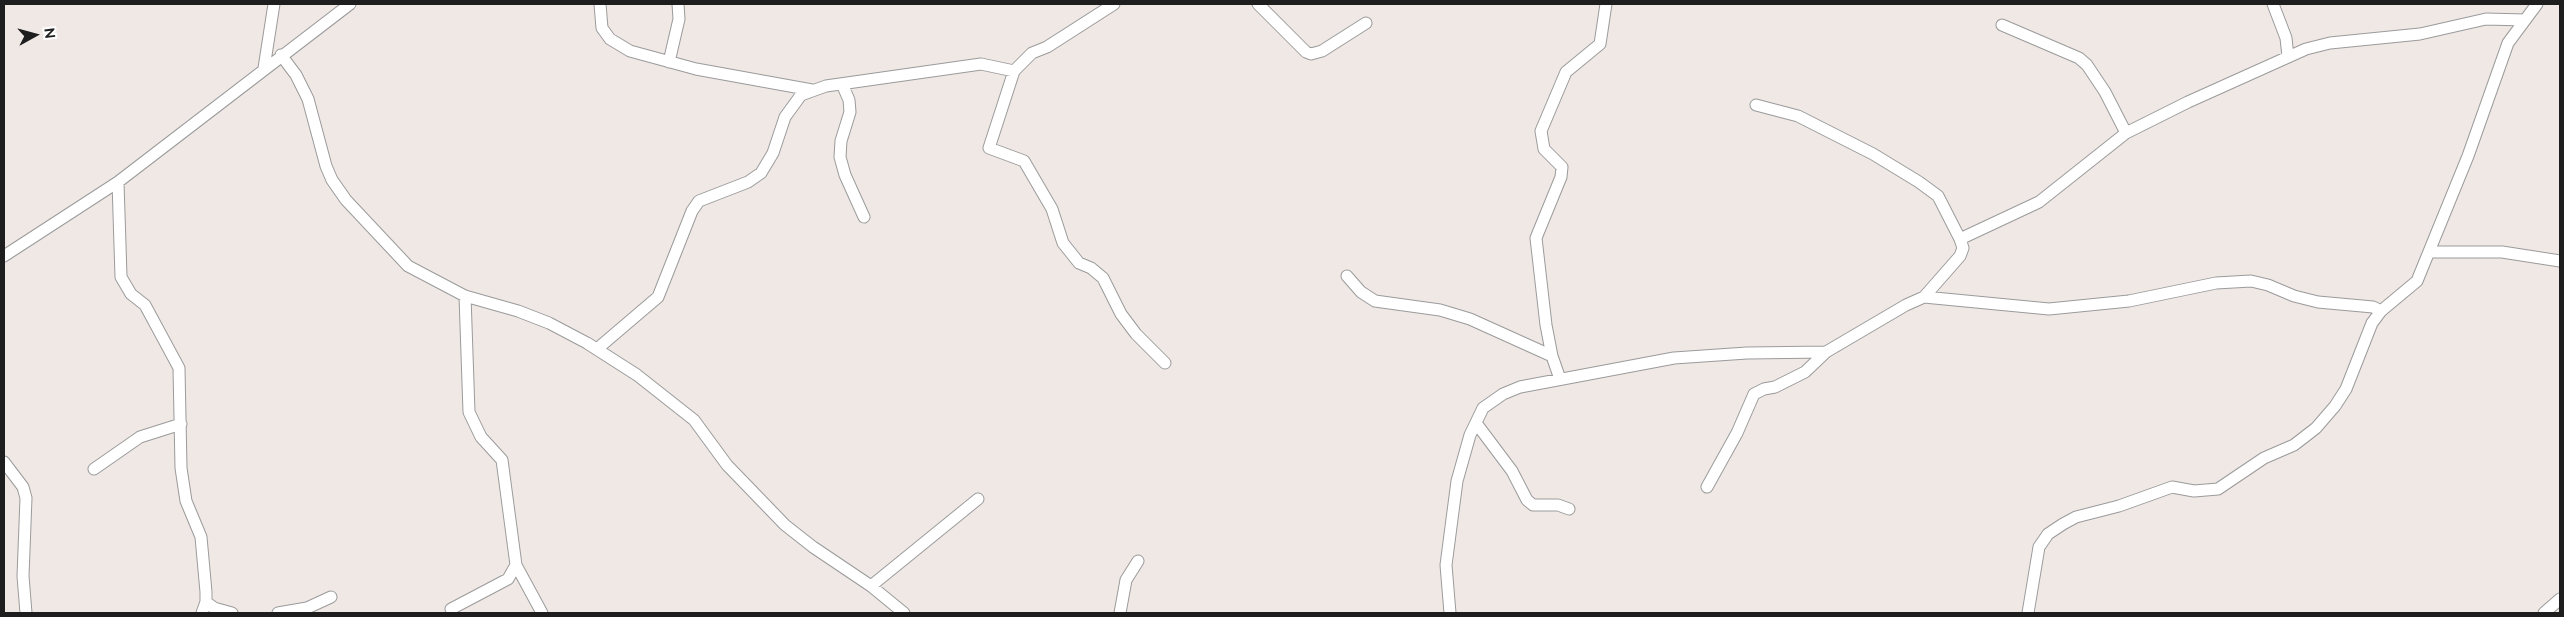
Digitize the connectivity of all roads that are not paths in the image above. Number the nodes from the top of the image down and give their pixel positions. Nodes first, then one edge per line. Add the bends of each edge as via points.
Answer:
1 (274, 4) edge
2 (350, 4) edge
3 (600, 4) edge
4 (678, 4) edge
5 (1114, 4) edge
6 (1258, 4) edge
7 (1606, 4) edge
8 (2273, 4) edge
9 (2537, 4) edge
10 (2525, 20) junction
11 (1366, 23) dead end
12 (2002, 25) dead end
13 (281, 55) junction
14 (2288, 57) junction
15 (669, 62) junction
16 (264, 68) junction
17 (1014, 71) junction
18 (842, 84) junction
19 (812, 90) junction
20 (1756, 105) dead end
21 (2126, 133) junction
22 (118, 182) junction
23 (864, 217) dead end
24 (1960, 239) junction
25 (2429, 252) junction
26 (4, 256) edge
27 (2560, 261) edge
28 (1347, 276) dead end
29 (464, 296) junction
30 (1924, 297) junction
31 (2381, 311) junction
32 (598, 349) junction
33 (1826, 352) junction
34 (1552, 356) junction
35 (1165, 363) dead end
36 (1560, 378) junction
37 (1476, 423) junction
38 (181, 424) junction
39 (4, 462) edge
40 (94, 468) dead end
41 (1707, 487) dead end
42 (978, 499) dead end
43 (1569, 509) dead end
44 (1138, 561) dead end
45 (516, 565) junction
46 (871, 586) junction
47 (331, 597) dead end
48 (2560, 599) edge
49 (204, 608) edge
50 (451, 610) dead end
51 (26, 613) edge
52 (232, 613) edge
53 (278, 613) edge
54 (542, 613) edge
55 (904, 613) edge
56 (1120, 613) edge
57 (1450, 613) edge
58 (2028, 613) edge
59 (2544, 613) edge

1 - 16 street
2 - 13 street
3 - 15 street via 602,28 610,39 630,51
4 - 15 street via 679,19
5 - 17 street via 1047,47 1032,53
6 - 11 street via 1311,54 1322,51
7 - 34 street via 1600,44 1566,72 1541,131 1544,149 1562,167 1536,238 1539,280
8 - 14 street via 2286,38
9 - 10 street
10 - 14 street via 2486,19 2420,34 2351,39 2306,49
10 - 25 street via 2508,43 2468,156
12 - 21 street via 2079,58 2106,92
13 - 16 street
13 - 29 street via 308,99 326,166 346,200 408,266
14 - 21 street
15 - 19 street
16 - 22 street
17 - 18 street via 981,64
17 - 35 street via 989,148 1024,161 1052,209 1063,243 1079,263 1103,278 1121,314
18 - 19 street
18 - 23 street via 850,112 840,141 840,156
19 - 32 street via 801,95 790,109 773,153 761,173 748,182 698,201 658,297
20 - 24 street via 1798,116 1873,154 1919,182 1938,196
21 - 24 street via 2053,194
22 - 26 street
22 - 38 street via 122,276 132,294 145,305 177,361
24 - 30 street via 1963,248 1960,256
25 - 27 street via 2502,252
25 - 31 street via 2417,281
28 - 34 street via 1361,292 1375,301 1440,310 1470,319
29 - 32 street via 549,323
29 - 45 street via 469,412 481,437 502,460
30 - 31 street via 2049,309 2129,301 2216,283 2251,281 2318,302 2373,307
30 - 33 street
31 - 58 street via 2372,323 2339,401 2316,428 2294,445 2264,458 2218,490 2194,491 2172,487 2076,517 2048,534 2039,547
32 - 46 street via 694,420 728,465 785,525
33 - 36 street via 1674,358
33 - 41 street via 1805,372 1754,394 1737,434
34 - 36 street
36 - 37 street via 1503,394 1483,408
37 - 43 street via 1512,471 1527,500 1533,505 1558,505
37 - 57 street via 1457,482 1452,515 1446,565
38 - 40 street via 140,437
38 - 49 street via 186,501 201,537
39 - 51 street via 23,487 26,498 23,576
42 - 46 street
44 - 56 street via 1126,580
45 - 50 street via 508,579
45 - 54 street
46 - 55 street
47 - 53 street via 307,608
48 - 59 street
49 - 52 street

